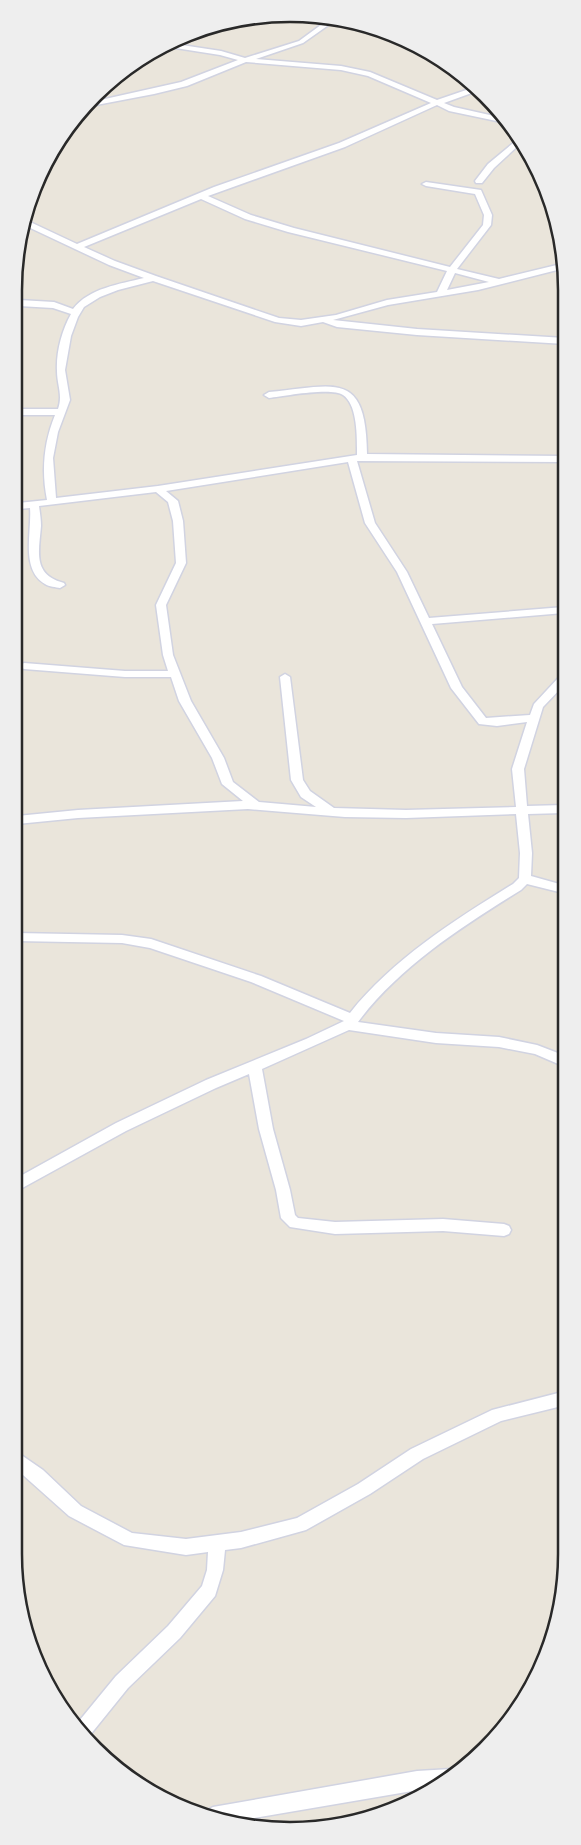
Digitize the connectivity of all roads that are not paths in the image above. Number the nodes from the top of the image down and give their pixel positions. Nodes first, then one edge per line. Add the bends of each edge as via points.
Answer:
1 (325, 25) edge
2 (179, 47) edge
3 (245, 60) junction
4 (469, 91) edge
5 (100, 103) edge
6 (436, 103) junction
7 (496, 119) edge
8 (515, 145) edge
9 (480, 181) dead end
10 (426, 184) dead end
11 (202, 196) junction
12 (31, 226) edge
13 (76, 247) junction
14 (557, 267) edge
15 (452, 270) junction
16 (135, 272) junction
17 (153, 278) junction
18 (499, 281) junction
19 (124, 285) junction
20 (441, 293) junction
21 (22, 303) edge
22 (76, 313) junction
23 (324, 319) junction
24 (558, 341) edge
25 (269, 395) dead end
26 (22, 412) edge
27 (60, 412) junction
28 (357, 458) junction
29 (558, 459) edge
30 (158, 489) junction
31 (52, 501) junction
32 (34, 503) junction
33 (22, 505) edge
34 (60, 585) dead end
35 (558, 610) edge
36 (425, 621) junction
37 (24, 666) dead end
38 (174, 674) junction
39 (285, 677) dead end
40 (558, 684) edge
41 (534, 718) junction
42 (255, 805) junction
43 (558, 809) edge
44 (522, 811) junction
45 (335, 812) junction
46 (22, 820) edge
47 (525, 879) junction
48 (558, 888) edge
49 (22, 937) edge
50 (351, 1022) junction
51 (558, 1059) edge
52 (255, 1067) junction
53 (22, 1182) edge
54 (504, 1230) dead end
55 (558, 1400) edge
56 (22, 1463) edge
57 (217, 1543) junction
58 (86, 1727) edge
59 (436, 1779) edge
60 (225, 1814) edge

1 - 3 street via 301,42
2 - 3 street
3 - 5 street via 173,87
3 - 6 street via 341,68 370,74
4 - 6 street
6 - 7 street
6 - 11 street via 342,145
8 - 9 street
10 - 15 street via 478,192 488,215 487,225
11 - 13 street
11 - 15 street via 248,217 291,230
12 - 13 street
13 - 16 street
14 - 18 street
15 - 18 street
15 - 20 street
16 - 17 street
16 - 19 street
17 - 19 street
17 - 23 street via 278,320 301,323
18 - 20 street
19 - 22 street via 88,301
20 - 23 street
21 - 22 street via 54,305
22 - 27 street via 63,354 61,371 65,403
23 - 24 street via 337,324 390,330
25 - 28 street via 326,389 348,393 363,431
26 - 27 street
27 - 31 street via 49,451
28 - 29 street
28 - 30 street
28 - 36 street via 370,523 402,572
30 - 31 street
30 - 38 street via 173,501 180,544 181,563 161,604 164,638
31 - 32 street
32 - 33 street
32 - 34 street via 36,524 32,552 38,570 48,582
35 - 36 street
36 - 41 street via 457,688 483,722
37 - 38 street via 125,674
38 - 42 street via 228,784
39 - 45 street via 300,790
40 - 41 street via 538,706
41 - 44 street via 518,769
42 - 45 street
42 - 46 street
43 - 44 street
44 - 45 street
44 - 47 street
47 - 48 street
47 - 50 street via 411,960 363,1006
49 - 50 street via 122,939 151,944 256,979
50 - 51 street via 436,1038 499,1042 537,1050
50 - 52 street
52 - 53 street via 121,1127
52 - 54 street via 288,1218 295,1223 334,1228 443,1225
55 - 57 street via 498,1415 417,1454 300,1525
56 - 57 street via 75,1511 130,1540 186,1547
57 - 58 street via 215,1570 208,1590 174,1632 122,1682
59 - 60 street

